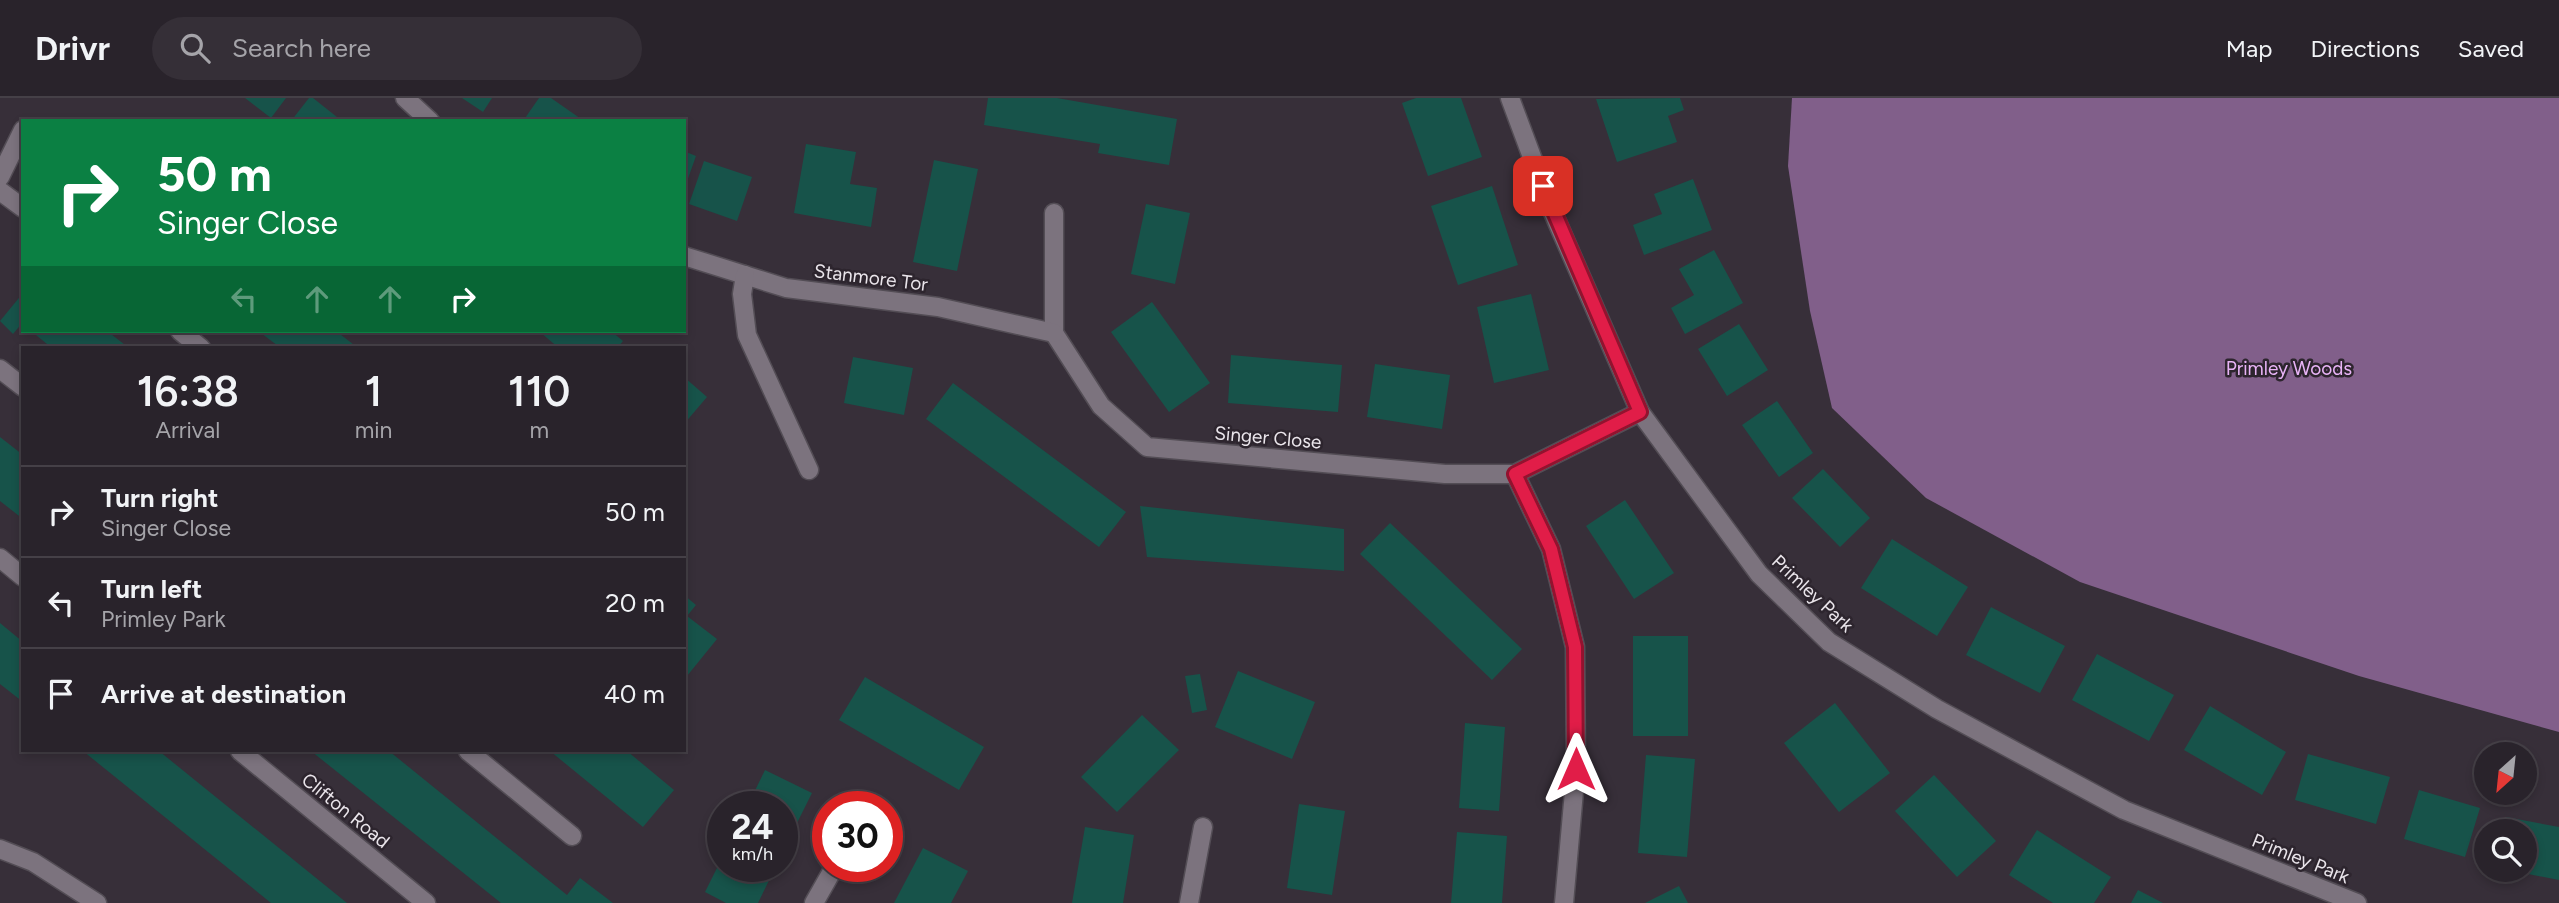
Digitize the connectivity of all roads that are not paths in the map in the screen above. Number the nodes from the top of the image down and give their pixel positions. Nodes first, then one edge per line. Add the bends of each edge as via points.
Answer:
1 (405, 98) edge
2 (1510, 98) edge
3 (428, 119) edge
4 (21, 133) edge
5 (0, 177) edge
6 (0, 191) edge
7 (21, 207) edge
8 (1054, 213) dead end
9 (686, 257) edge
10 (745, 275) junction
11 (182, 333) edge
12 (1054, 333) junction
13 (199, 346) edge
14 (0, 369) edge
15 (21, 385) edge
16 (1640, 412) junction
17 (809, 470) dead end
18 (1515, 474) junction
19 (0, 558) edge
20 (21, 575) edge
21 (241, 752) edge
22 (469, 752) edge
23 (1203, 827) dead end
24 (572, 836) dead end
25 (0, 849) edge
26 (826, 882) edge
27 (97, 903) edge
28 (426, 903) edge
29 (814, 903) edge
30 (1189, 903) edge
31 (1564, 903) edge
32 (2357, 903) edge

1 - 3 street
2 - 16 street, Primley Park via 1551,208
4 - 5 street
6 - 7 street
8 - 12 street
9 - 10 street, Stanmore Tor
10 - 12 street, Stanmore Tor via 786,288 938,307
10 - 17 street via 742,294 747,335
11 - 13 street
12 - 18 street, Singer Close via 1101,406 1147,447 1445,474
14 - 15 street
16 - 18 street, Singer Close
16 - 32 street, Primley Park via 1759,574 1829,642 1937,709 2123,810
18 - 31 street via 1551,549 1575,647 1576,769
19 - 20 street
21 - 28 street, Clifton Road
22 - 24 street
23 - 30 street
25 - 27 street via 33,862
26 - 29 street

